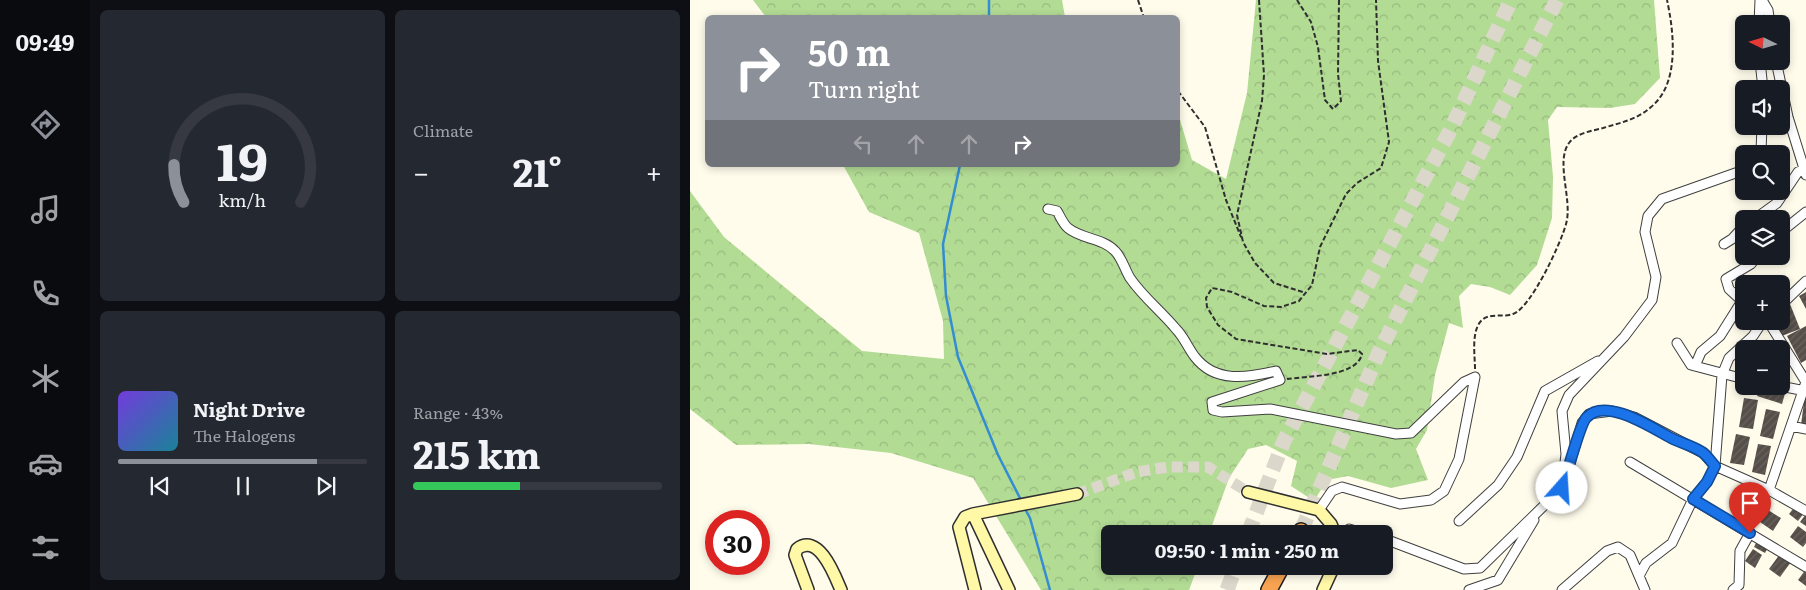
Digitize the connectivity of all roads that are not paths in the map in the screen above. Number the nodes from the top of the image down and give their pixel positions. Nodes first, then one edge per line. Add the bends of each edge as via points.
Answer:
1 (1761, 0) edge
2 (1760, 15) edge
3 (1769, 15) edge
4 (1778, 70) edge
5 (1805, 172) edge
6 (1735, 173) edge
7 (1048, 209) dead end
8 (1767, 210) edge
9 (1806, 212) edge
10 (1790, 225) edge
11 (1735, 236) edge
12 (1724, 244) dead end
13 (1749, 265) edge
14 (1806, 282) edge
15 (1790, 297) edge
16 (1757, 330) edge
17 (1774, 330) edge
18 (1677, 343) dead end
19 (1607, 356) junction
20 (1696, 366) junction
21 (1722, 375) junction
22 (1735, 377) edge
23 (1790, 388) edge
24 (1805, 391) edge
25 (1791, 426) junction
26 (1806, 429) edge
27 (1630, 462) dead end
28 (1715, 466) junction
29 (1562, 488) junction
30 (1769, 490) junction
31 (1248, 492) tunnel mouth
32 (1077, 494) tunnel mouth
33 (1693, 499) junction
34 (1541, 506) junction
35 (1319, 510) junction
36 (1806, 511) edge
37 (977, 513) junction
38 (1459, 521) dead end
39 (1331, 525) edge
40 (1750, 533) junction
41 (1393, 542) edge
42 (1806, 567) edge
43 (1277, 575) edge
44 (1330, 575) edge
45 (1639, 576) junction
46 (808, 590) edge
47 (841, 590) edge
48 (975, 590) edge
49 (1009, 590) edge
50 (1269, 590) edge
51 (1323, 590) edge
52 (1469, 590) edge
53 (1562, 590) edge
54 (1645, 590) edge
55 (1734, 590) edge

1 - 2 street
1 - 3 street
4 - 5 street
5 - 8 street via 1798,172 1777,203
6 - 19 street via 1662,199 1648,216 1645,232 1656,277 1652,300
7 - 35 street via 1057,212 1067,227 1116,251 1147,299 1180,333 1195,358 1212,373 1230,377 1276,371 1280,380 1212,402 1213,410 1270,409 1396,434 1411,433 1464,382 1475,377 1459,459 1444,491 1431,500 1400,504 1342,487 1332,491
9 - 10 street
11 - 12 street
13 - 20 street via 1726,279 1729,289 1742,301 1720,336 1701,352
14 - 15 street
16 - 21 street via 1729,358
17 - 24 street via 1806,382
18 - 20 street via 1691,365
19 - 29 street via 1569,395 1562,411 1566,454
19 - 38 street via 1545,391 1512,464 1498,485
20 - 21 street
21 - 22 street
21 - 28 street
23 - 24 street
24 - 25 street
25 - 26 street
25 - 30 street
27 - 33 street
28 - 29 street via 1704,453 1634,417 1597,412 1588,414 1582,422
28 - 30 street
28 - 33 street
29 - 34 street
30 - 36 street
31 - 35 street
32 - 37 street
33 - 40 street
33 - 45 street via 1672,543 1646,564
34 - 41 street via 1480,568 1464,569
34 - 52 street via 1498,580
35 - 39 street
37 - 48 street via 965,517 960,527
37 - 49 street
40 - 42 street
40 - 55 street via 1740,551 1739,585
43 - 50 highway
44 - 51 street
45 - 53 street via 1630,555 1618,546 1607,551
45 - 54 street
46 - 47 street via 795,556 796,548 802,545 823,555

